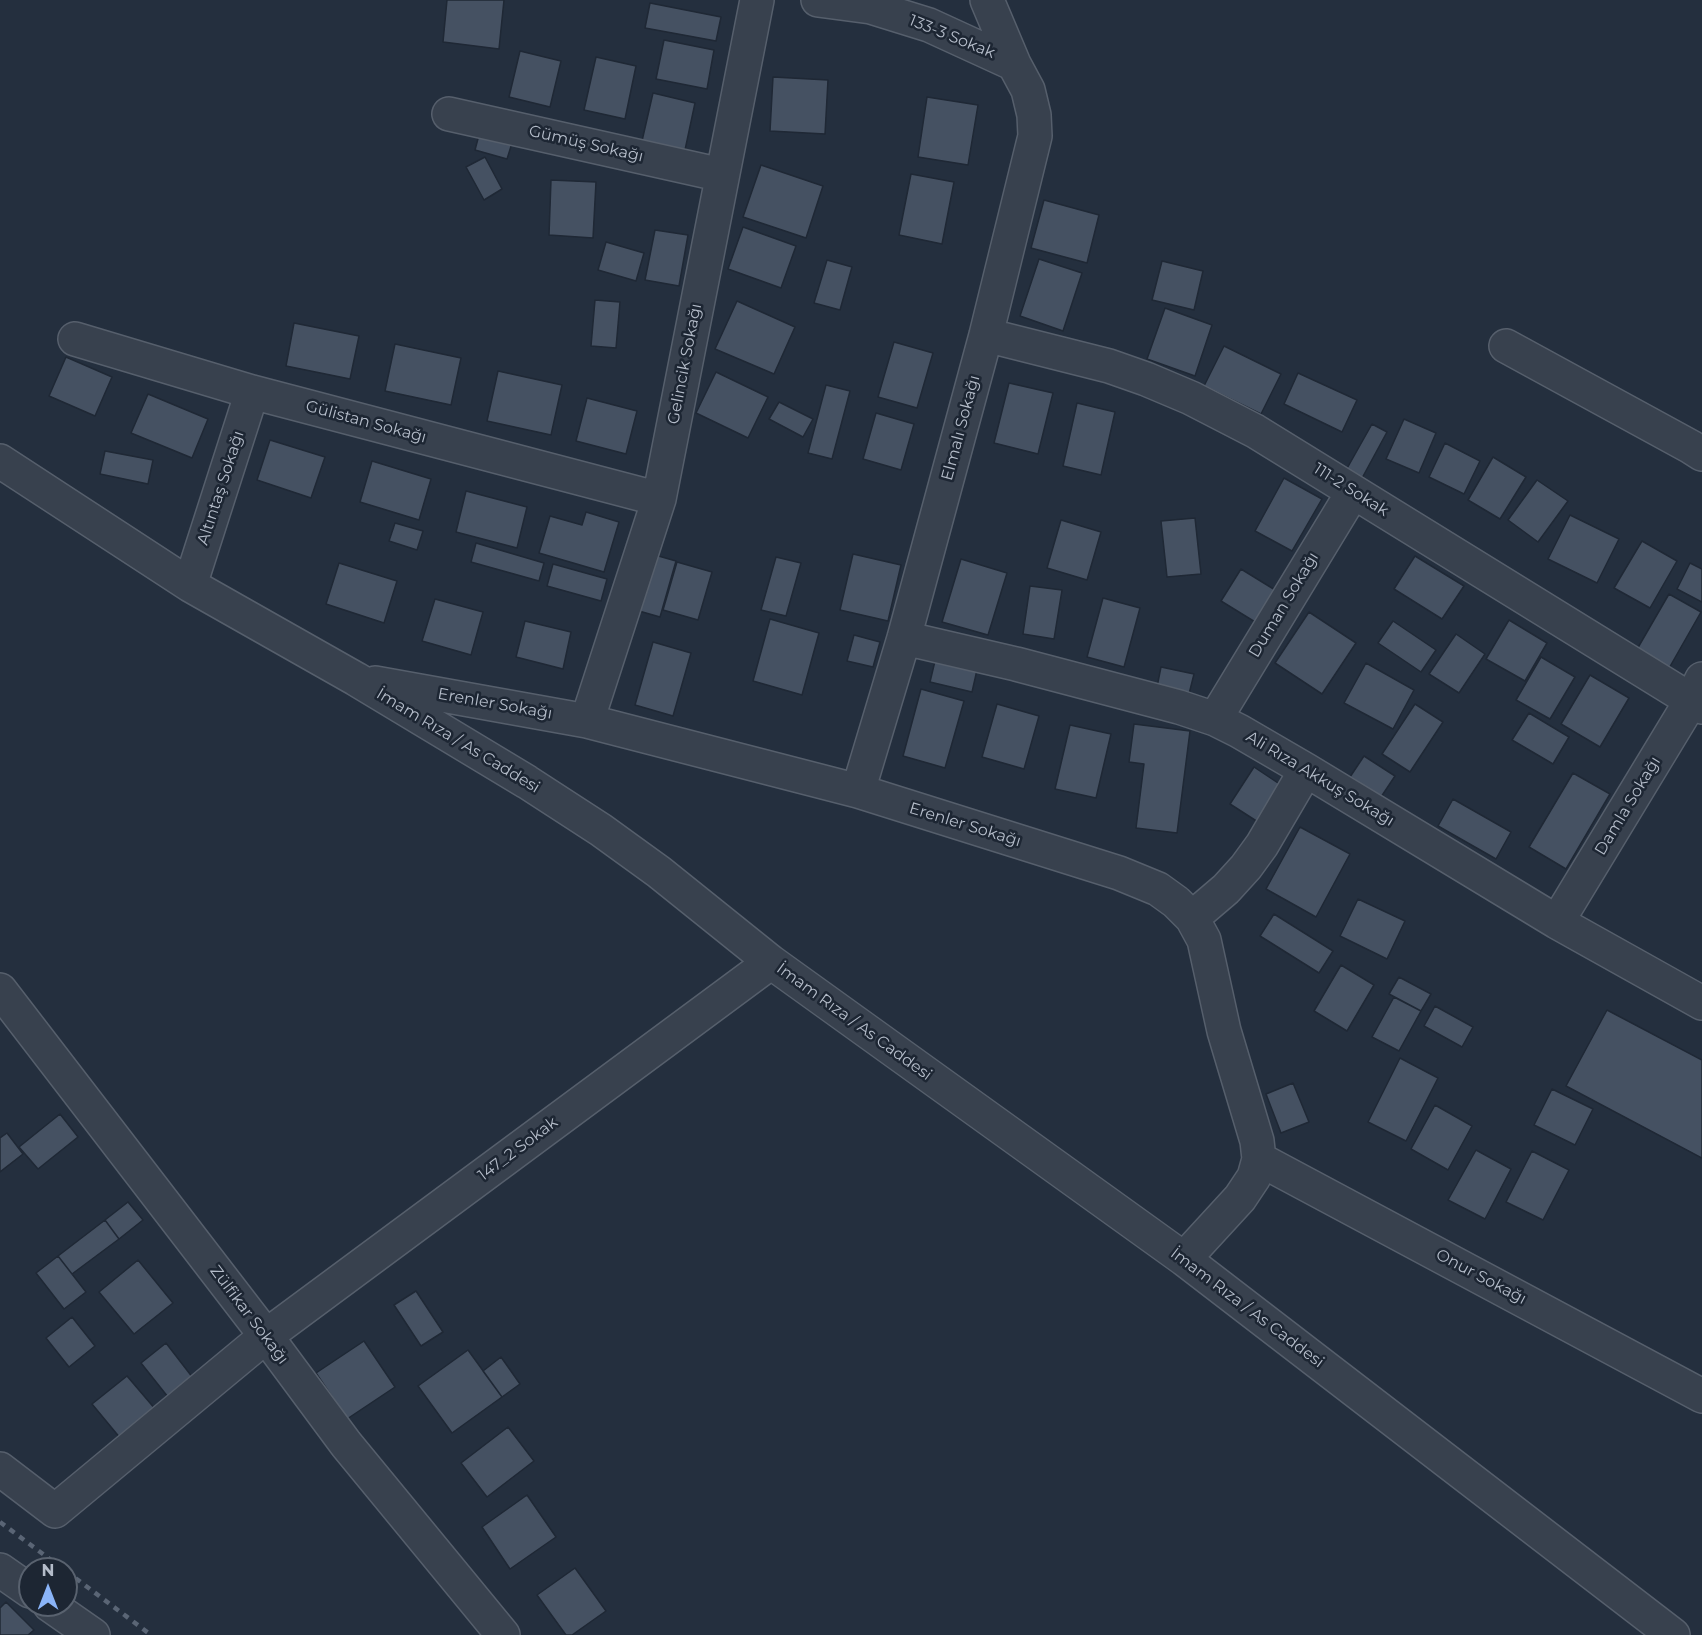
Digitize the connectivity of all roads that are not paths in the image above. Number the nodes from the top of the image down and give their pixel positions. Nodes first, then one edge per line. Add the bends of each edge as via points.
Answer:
1 (757, 0) edge
2 (818, 0) edge
3 (987, 0) edge
4 (1014, 64) junction
5 (449, 114) dead end
6 (722, 175) junction
7 (986, 335) junction
8 (75, 339) dead end
9 (1506, 346) dead end
10 (252, 392) junction
11 (1702, 454) edge
12 (0, 461) edge
13 (1353, 492) junction
14 (659, 498) junction
15 (190, 585) junction
16 (904, 638) junction
17 (356, 679) junction
18 (1699, 695) edge
19 (1215, 719) junction
20 (587, 721) junction
21 (1306, 770) junction
22 (858, 791) junction
23 (1192, 918) junction
24 (1557, 921) junction
25 (771, 962) junction
26 (0, 990) edge
27 (1702, 1003) edge
28 (1259, 1160) junction
29 (1184, 1260) junction
30 (266, 1336) junction
31 (1702, 1396) edge
32 (0, 1469) edge
33 (0, 1570) edge
34 (18, 1583) edge
35 (67, 1617) edge
36 (93, 1635) edge
37 (503, 1635) edge
38 (1673, 1635) edge

1 - 6 street, Gelincik Sokağı
2 - 4 street, 133-3 Sokak via 872,7 929,25
3 - 4 street, Elmalı Sokağı
4 - 7 street, Elmalı Sokağı via 1028,90 1035,136
5 - 6 street, Gümüş Sokağı
6 - 14 street, Gelincik Sokağı
7 - 13 street, 111-2 Sokak via 1109,366 1182,394 1255,431
7 - 16 street, Elmalı Sokağı
8 - 10 street, Gülistan Sokağı
9 - 11 street
10 - 14 street, Gülistan Sokağı
10 - 15 street, Altıntaş Sokağı
12 - 15 street, İmam Rıza / As Caddesi
13 - 18 street, 111-2 Sokak
13 - 19 street, Duman Sokağı
14 - 20 street, Gelincik Sokağı
15 - 17 street, İmam Rıza / As Caddesi
16 - 19 street, Ali Rıza Akkuş Sokağı via 1016,664
16 - 22 street, Elmalı Sokağı
17 - 20 street, Erenler Sokağı
17 - 25 street, İmam Rıza / As Caddesi via 601,830
18 - 24 street, Damla Sokağı
19 - 21 street, Ali Rıza Akkuş Sokağı
20 - 22 street, Erenler Sokağı
21 - 23 street via 1246,867
21 - 24 street, Ali Rıza Akkuş Sokağı
22 - 23 street, Erenler Sokağı via 1119,873 1158,889
23 - 28 street, Erenler Sokağı via 1204,940
24 - 27 street, Ali Rıza Akkuş Sokağı
25 - 29 street, İmam Rıza / As Caddesi
25 - 30 street, 147_2 Sokak
26 - 30 street, Zülfikar Sokağı
28 - 29 street via 1254,1177 1240,1198
28 - 31 street, Onur Sokağı
29 - 38 street, İmam Rıza / As Caddesi
30 - 32 street, 147_2 Sokak via 55,1511
30 - 37 street, Zülfikar Sokağı via 346,1444
33 - 34 street
35 - 36 street

